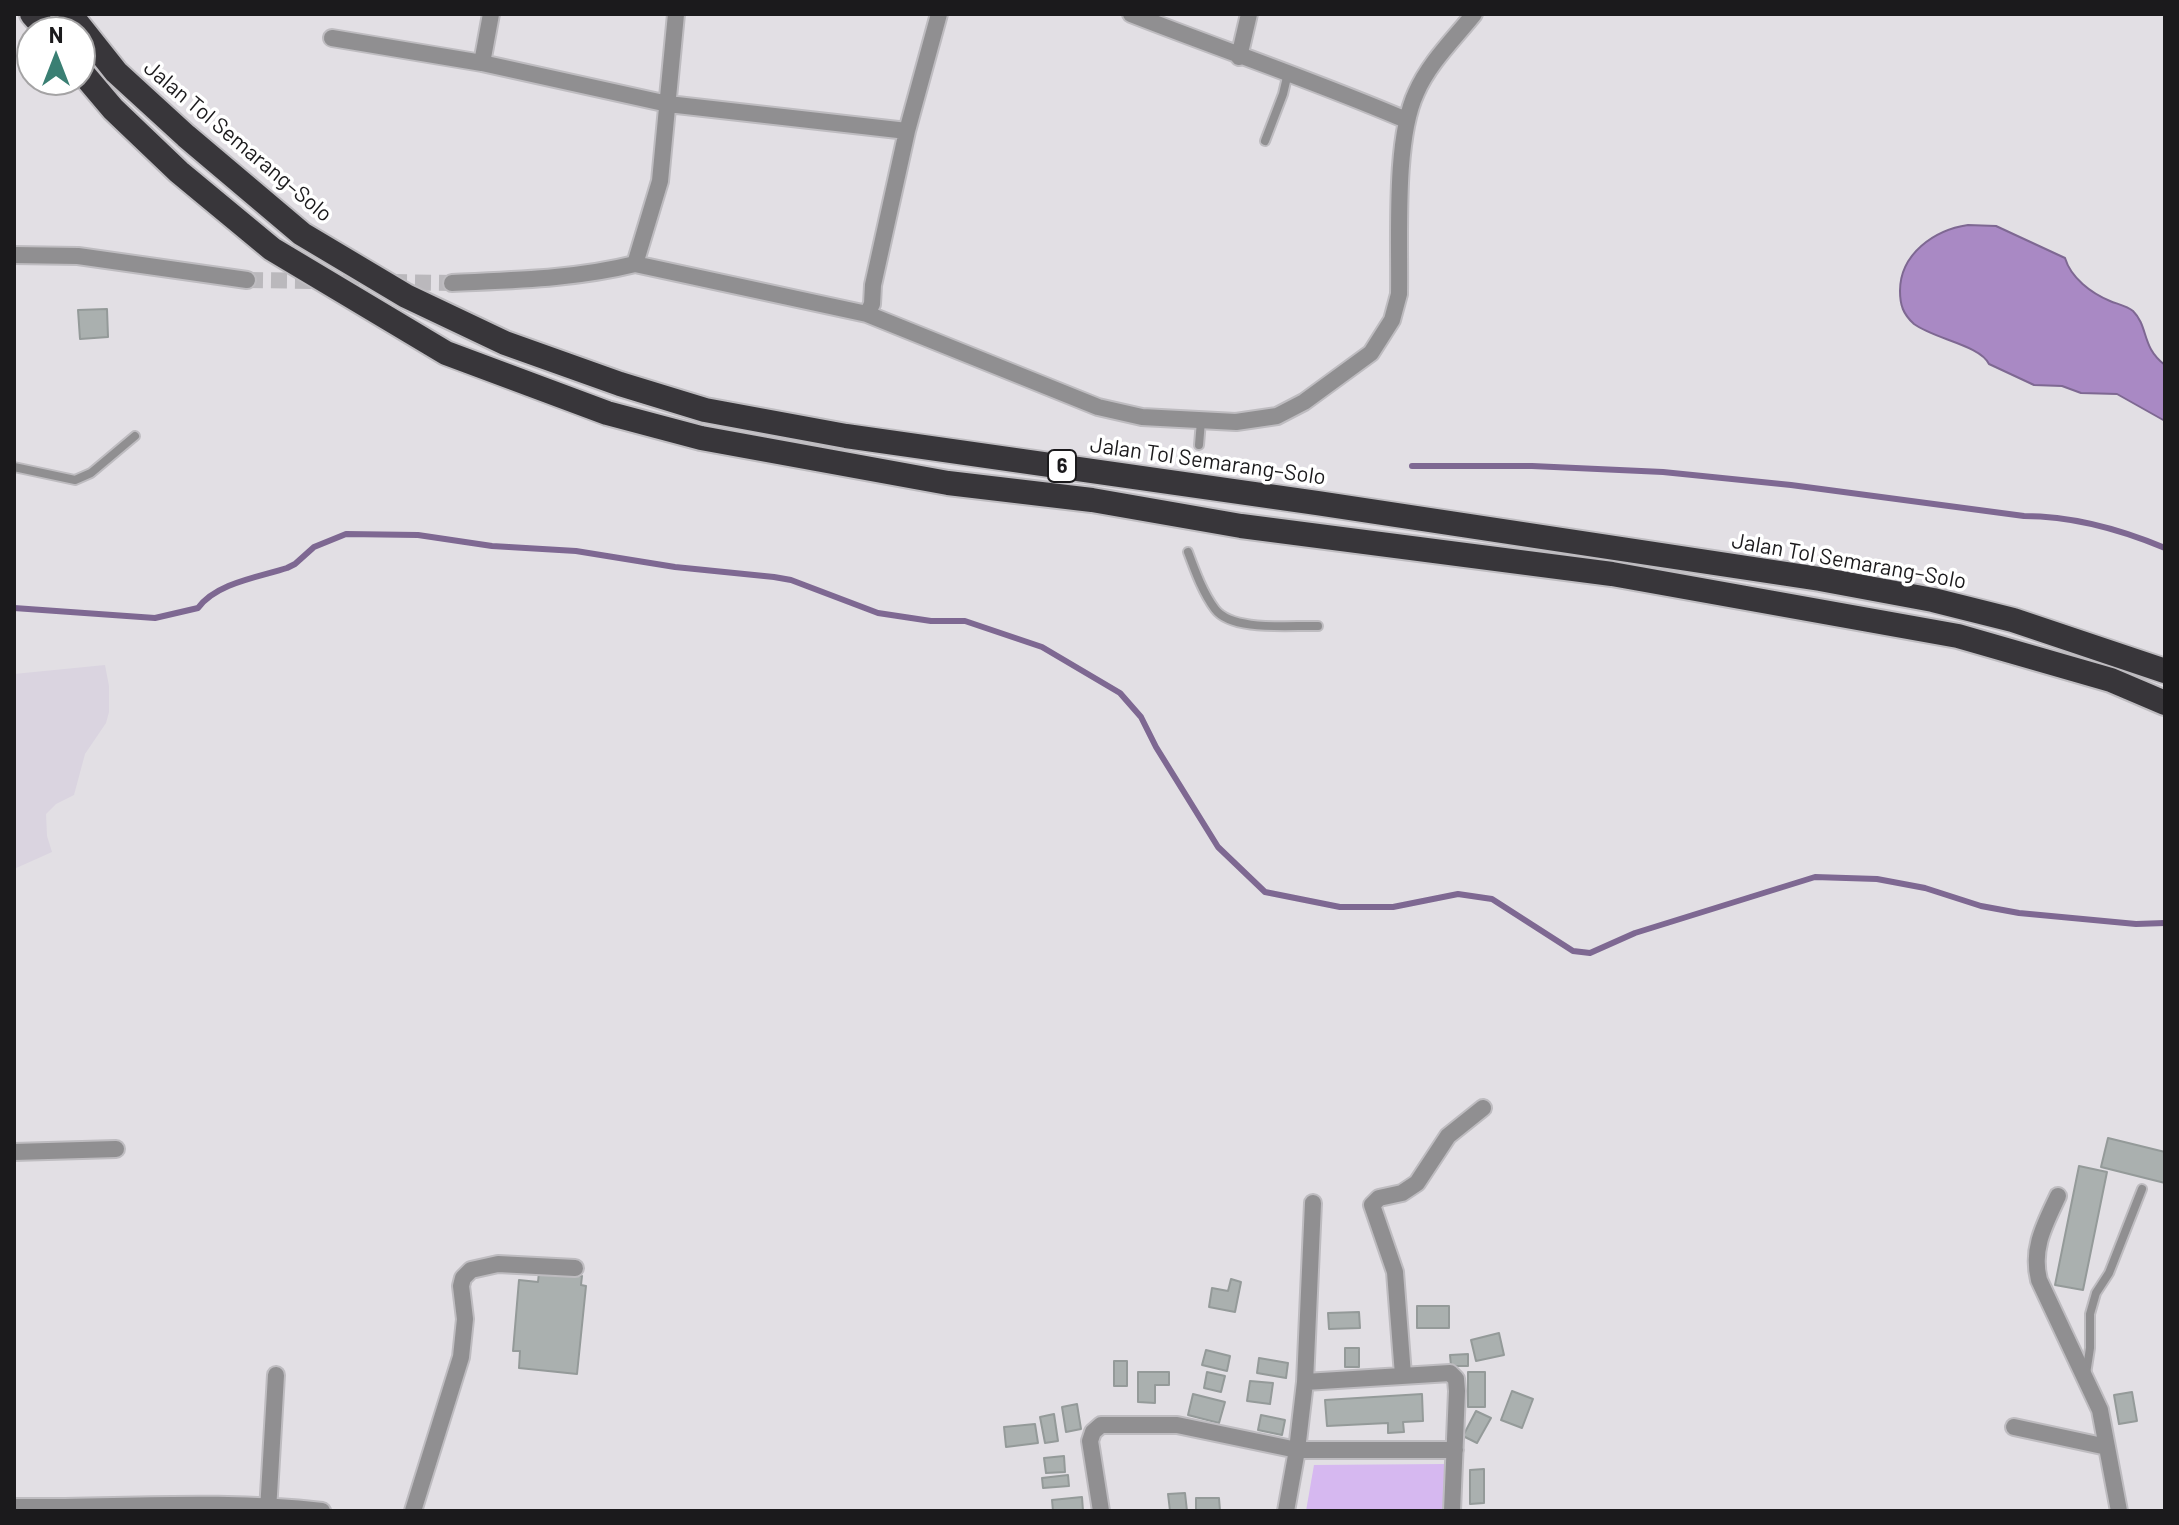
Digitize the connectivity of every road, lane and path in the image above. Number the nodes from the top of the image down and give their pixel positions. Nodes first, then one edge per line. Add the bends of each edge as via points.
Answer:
1 (70, 14) edge
2 (491, 14) edge
3 (676, 14) edge
4 (939, 14) edge
5 (1131, 14) edge
6 (1249, 14) edge
7 (1474, 14) edge
8 (332, 38) dead end
9 (1239, 57) junction
10 (482, 63) junction
11 (1288, 72) junction
12 (96, 89) edge
13 (668, 104) junction
14 (1406, 120) junction
15 (907, 131) junction
16 (1265, 141) dead end
17 (14, 255) edge
18 (635, 264) junction
19 (247, 280) tunnel mouth
20 (452, 283) tunnel mouth
21 (867, 314) junction
22 (1201, 421) junction
23 (135, 436) dead end
24 (1199, 445) dead end
25 (14, 467) edge
26 (1188, 552) dead end
27 (1318, 626) dead end
28 (2165, 671) edge
29 (2165, 703) edge
30 (1483, 1108) dead end
31 (116, 1149) dead end
32 (14, 1152) edge
33 (2142, 1189) dead end
34 (2058, 1196) dead end
35 (1313, 1203) dead end
36 (575, 1268) dead end
37 (276, 1375) dead end
38 (1403, 1375) junction
39 (2086, 1375) junction
40 (1305, 1382) junction
41 (2014, 1427) dead end
42 (2107, 1447) junction
43 (1297, 1450) junction
44 (1455, 1450) junction
45 (14, 1507) edge
46 (268, 1508) edge
47 (322, 1511) edge
48 (413, 1511) edge
49 (1101, 1511) edge
50 (1286, 1511) edge
51 (1452, 1511) edge
52 (2119, 1511) edge

1 - 28 highway, Jalan Tol Semarang–Solo / 6 via 116,72 302,234 406,296 491,336 634,389 705,410 846,436 1919,597 2013,620
2 - 10 street
3 - 13 street
4 - 15 street
5 - 9 street
6 - 9 street
7 - 14 street via 1429,70
8 - 10 street
9 - 11 street
10 - 13 street
11 - 14 street
11 - 16 lane
12 - 29 highway, 6 via 179,172 272,249 446,353 607,413 701,438 948,483 1612,574 1958,636 2111,680
13 - 15 street
13 - 18 street via 660,181
14 - 22 street via 1399,294 1392,320 1371,353 1277,416
15 - 21 street
17 - 19 street via 78,256
18 - 20 street via 547,278
18 - 21 street
21 - 22 street via 1098,407
22 - 24 lane
23 - 25 lane via 75,480
26 - 27 lane via 1216,611 1227,619
30 - 38 street via 1448,1136 1417,1183 1372,1205 1395,1272
31 - 32 street
33 - 39 lane via 2121,1247 2096,1293
34 - 39 street via 2039,1239 2035,1265
35 - 40 street
36 - 48 street via 498,1264 471,1270 463,1278 461,1357
37 - 46 street
38 - 40 street
38 - 44 street via 1450,1373 1456,1379
39 - 42 street
40 - 43 street
41 - 42 street
42 - 52 street
43 - 44 street
43 - 49 street via 1177,1425 1101,1425 1090,1441
43 - 50 street
44 - 51 street
45 - 46 street
46 - 47 street

